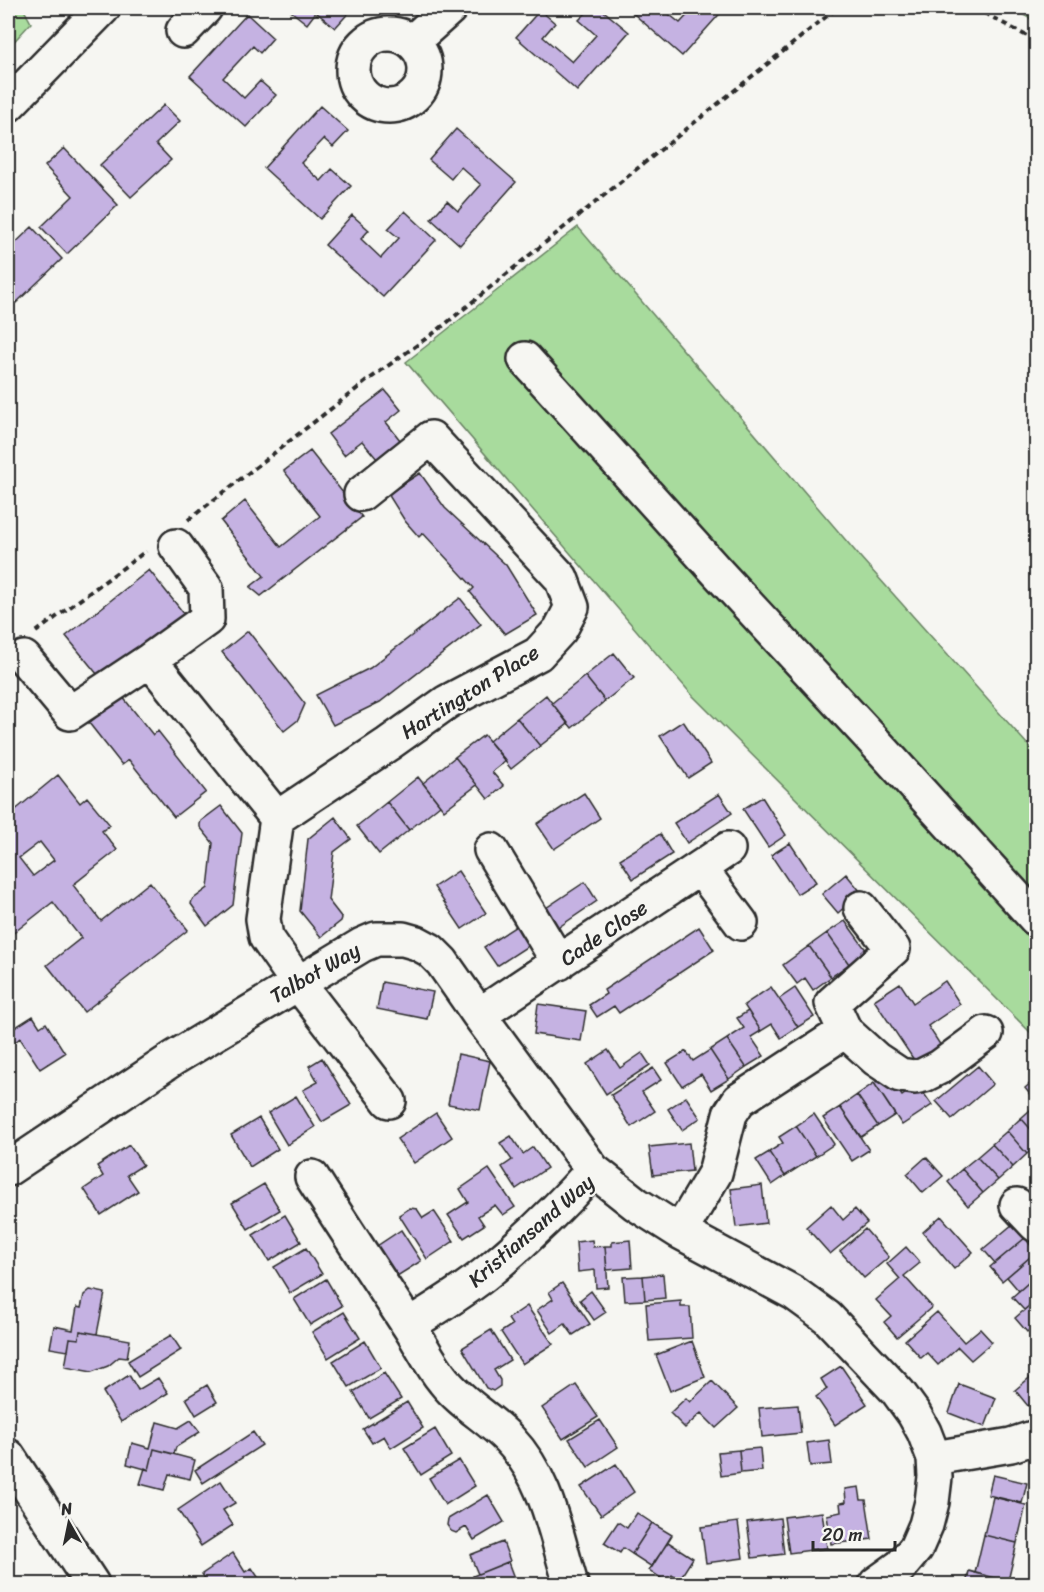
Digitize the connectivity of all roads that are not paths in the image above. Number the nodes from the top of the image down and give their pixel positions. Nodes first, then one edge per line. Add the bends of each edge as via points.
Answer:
1 (104, 8) edge
2 (450, 8) edge
3 (412, 42) dead end
4 (8, 105) edge
5 (525, 359) dead end
6 (361, 494) dead end
7 (169, 540) road end
8 (28, 646) road end
9 (150, 660) junction
10 (277, 818) junction
11 (728, 849) dead end
12 (491, 850) dead end
13 (700, 868) junction
14 (861, 908) dead end
15 (1036, 919) edge
16 (741, 923) dead end
17 (560, 963) junction
18 (298, 983) junction
19 (479, 1015) junction
20 (838, 1017) junction
21 (986, 1033) dead end
22 (389, 1101) dead end
23 (8, 1169) edge
24 (593, 1170) junction
25 (312, 1177) dead end
26 (680, 1232) junction
27 (409, 1325) junction
28 (1036, 1437) edge
29 (8, 1456) edge
30 (934, 1458) junction
31 (92, 1584) edge
32 (572, 1584) edge
33 (876, 1584) edge

1 - 4 street
2 - 3 street
5 - 15 street
6 - 10 street, Hartington Place via 431,438 561,578 572,607 560,630 538,654 447,702
7 - 9 street via 206,588 207,619
8 - 9 street via 70,713
9 - 10 street
10 - 18 street via 263,919 266,937
11 - 13 street, Cade Close
12 - 17 street
13 - 16 street
13 - 17 street, Cade Close
14 - 20 street via 893,950
17 - 19 street, Cade Close
18 - 19 street, Talbot Way via 376,939 403,939 430,950 442,962
18 - 22 street
18 - 23 street, Talbot Way via 174,1058
19 - 24 street, Talbot Way
20 - 21 street via 876,1059 900,1075 915,1077 940,1067
20 - 26 street via 739,1100 730,1114 714,1173
24 - 26 street, Kristiansand Way
24 - 27 street, Kristiansand Way via 564,1203 489,1271
25 - 27 street
26 - 30 street, Kristiansand Way via 794,1293 827,1317 898,1392 924,1432
27 - 32 street via 445,1383 508,1438 537,1478
28 - 30 street
29 - 31 street
30 - 33 street, Kristiansand Way via 932,1502 916,1548 901,1566

